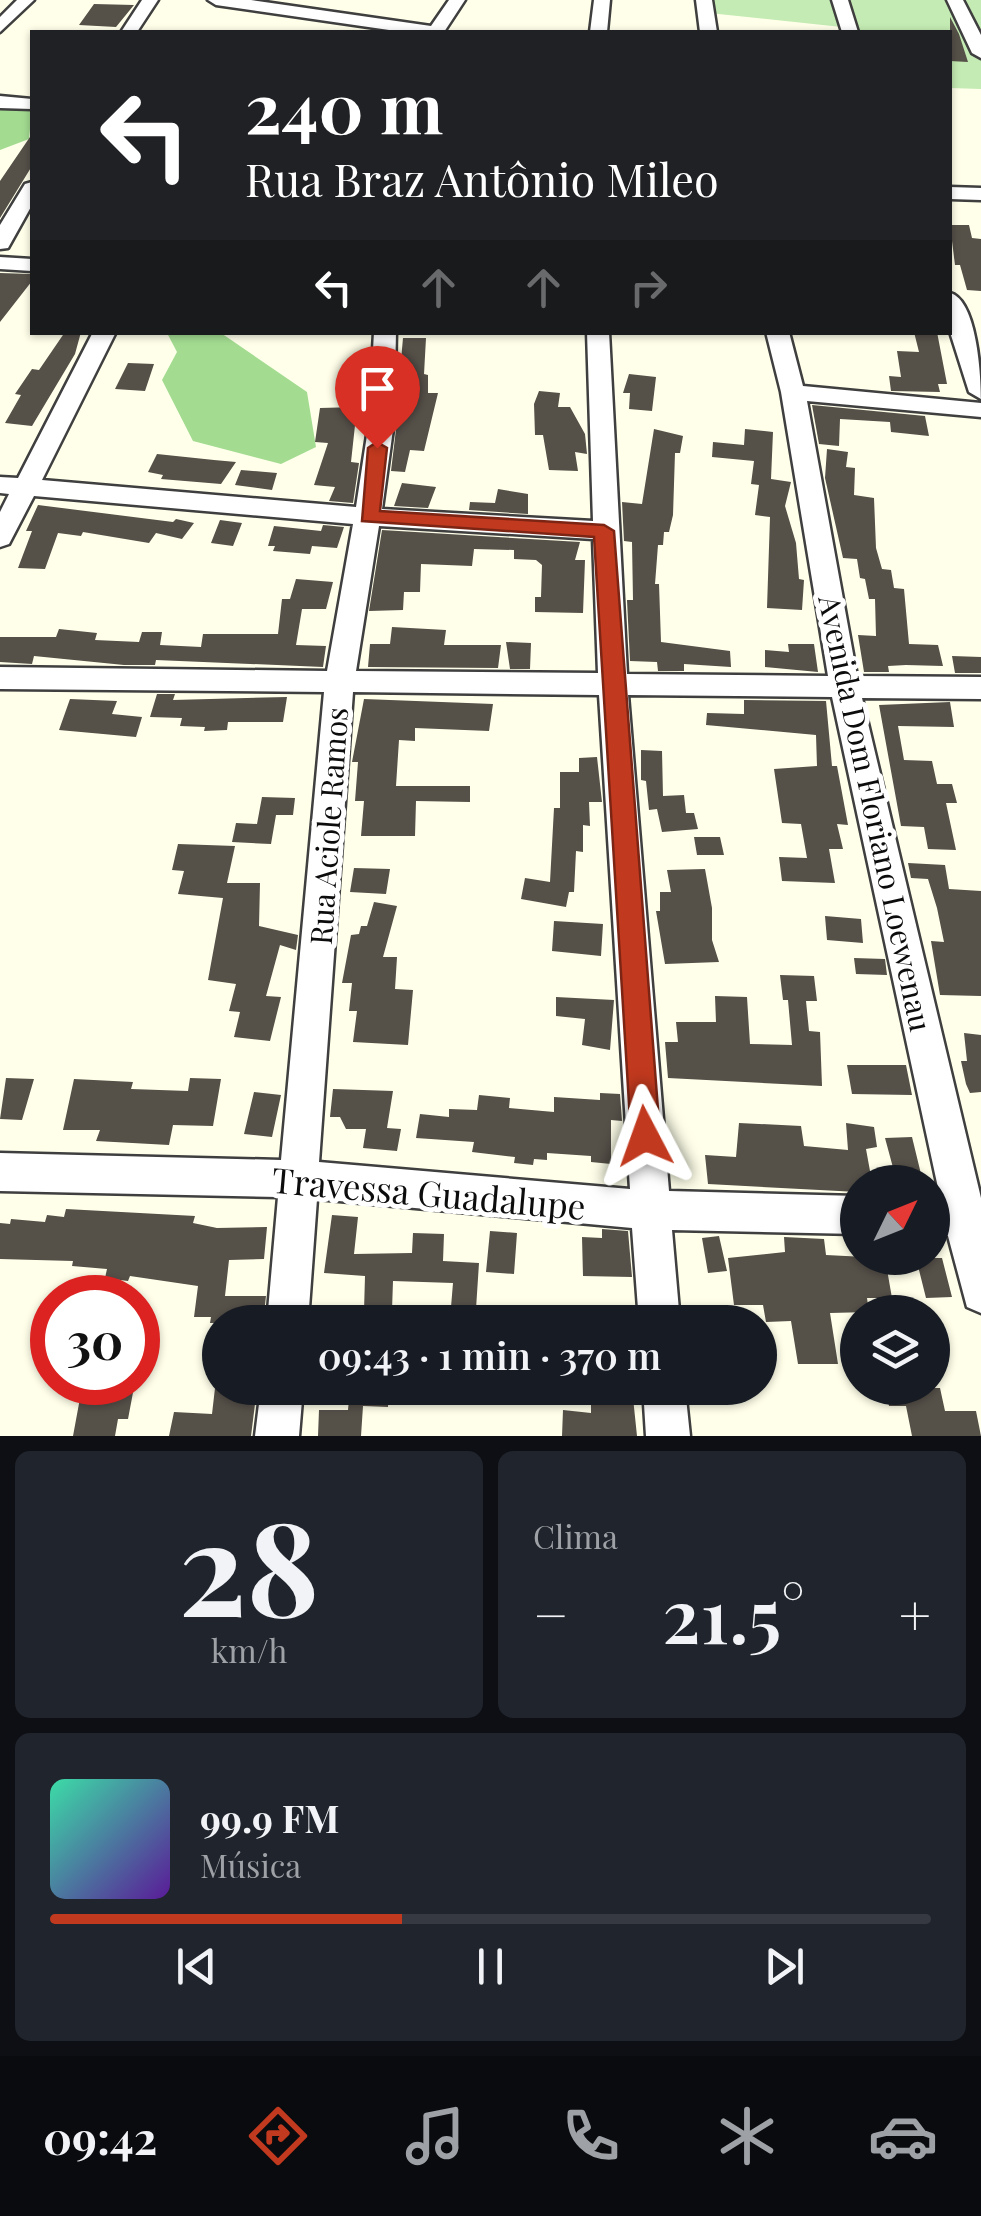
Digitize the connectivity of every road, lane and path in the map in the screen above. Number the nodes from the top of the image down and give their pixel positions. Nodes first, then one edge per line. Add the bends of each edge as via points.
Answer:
1 (26, 0) edge
2 (150, 0) edge
3 (216, 0) edge
4 (457, 0) edge
5 (602, 0) edge
6 (704, 0) edge
7 (840, 0) edge
8 (955, 0) edge
9 (254, 8) edge
10 (0, 27) edge
11 (130, 30) edge
12 (420, 30) edge
13 (436, 30) edge
14 (600, 30) edge
15 (709, 30) edge
16 (849, 30) edge
17 (981, 53) edge
18 (0, 102) edge
19 (30, 104) edge
20 (30, 191) edge
21 (952, 193) edge
22 (981, 194) edge
23 (0, 243) edge
24 (0, 263) edge
25 (30, 265) edge
26 (952, 306) edge
27 (103, 335) edge
28 (385, 335) edge
29 (598, 335) edge
30 (778, 335) edge
31 (793, 392) junction
32 (981, 392) edge
33 (981, 410) edge
34 (11, 486) edge
35 (369, 517) junction
36 (604, 531) junction
37 (0, 538) edge
38 (0, 678) edge
39 (339, 683) junction
40 (844, 684) junction
41 (613, 686) junction
42 (981, 688) edge
43 (0, 1172) edge
44 (300, 1179) junction
45 (650, 1210) junction
46 (840, 1215) edge
47 (959, 1217) edge
48 (981, 1293) edge
49 (289, 1305) edge
50 (658, 1305) edge
51 (281, 1405) edge
52 (665, 1405) edge
53 (278, 1436) edge
54 (668, 1436) edge

1 - 10 street
2 - 11 street
3 - 9 street
4 - 13 street
5 - 14 street
6 - 15 street
7 - 16 street
8 - 17 street
9 - 12 street
18 - 19 street
20 - 23 street
21 - 22 street
24 - 25 street
26 - 32 street
27 - 34 street
28 - 35 street, Rua Aciole Ramos
29 - 36 street
30 - 31 street, Avenida Dom Floriano Loewenau
31 - 33 street
31 - 40 street, Avenida Dom Floriano Loewenau
34 - 35 street
34 - 37 street
35 - 36 street
35 - 39 street, Rua Aciole Ramos
36 - 41 street
38 - 39 street
39 - 41 street
39 - 44 street, Rua Aciole Ramos
40 - 41 street
40 - 42 street
40 - 47 street, Avenida Dom Floriano Loewenau
41 - 45 street
43 - 44 street, Travessa Guadalupe
44 - 45 street, Travessa Guadalupe
44 - 49 street, Rua Aciole Ramos
45 - 46 street, Travessa Guadalupe
45 - 50 street
47 - 48 street, Avenida Dom Floriano Loewenau
51 - 53 street
52 - 54 street

